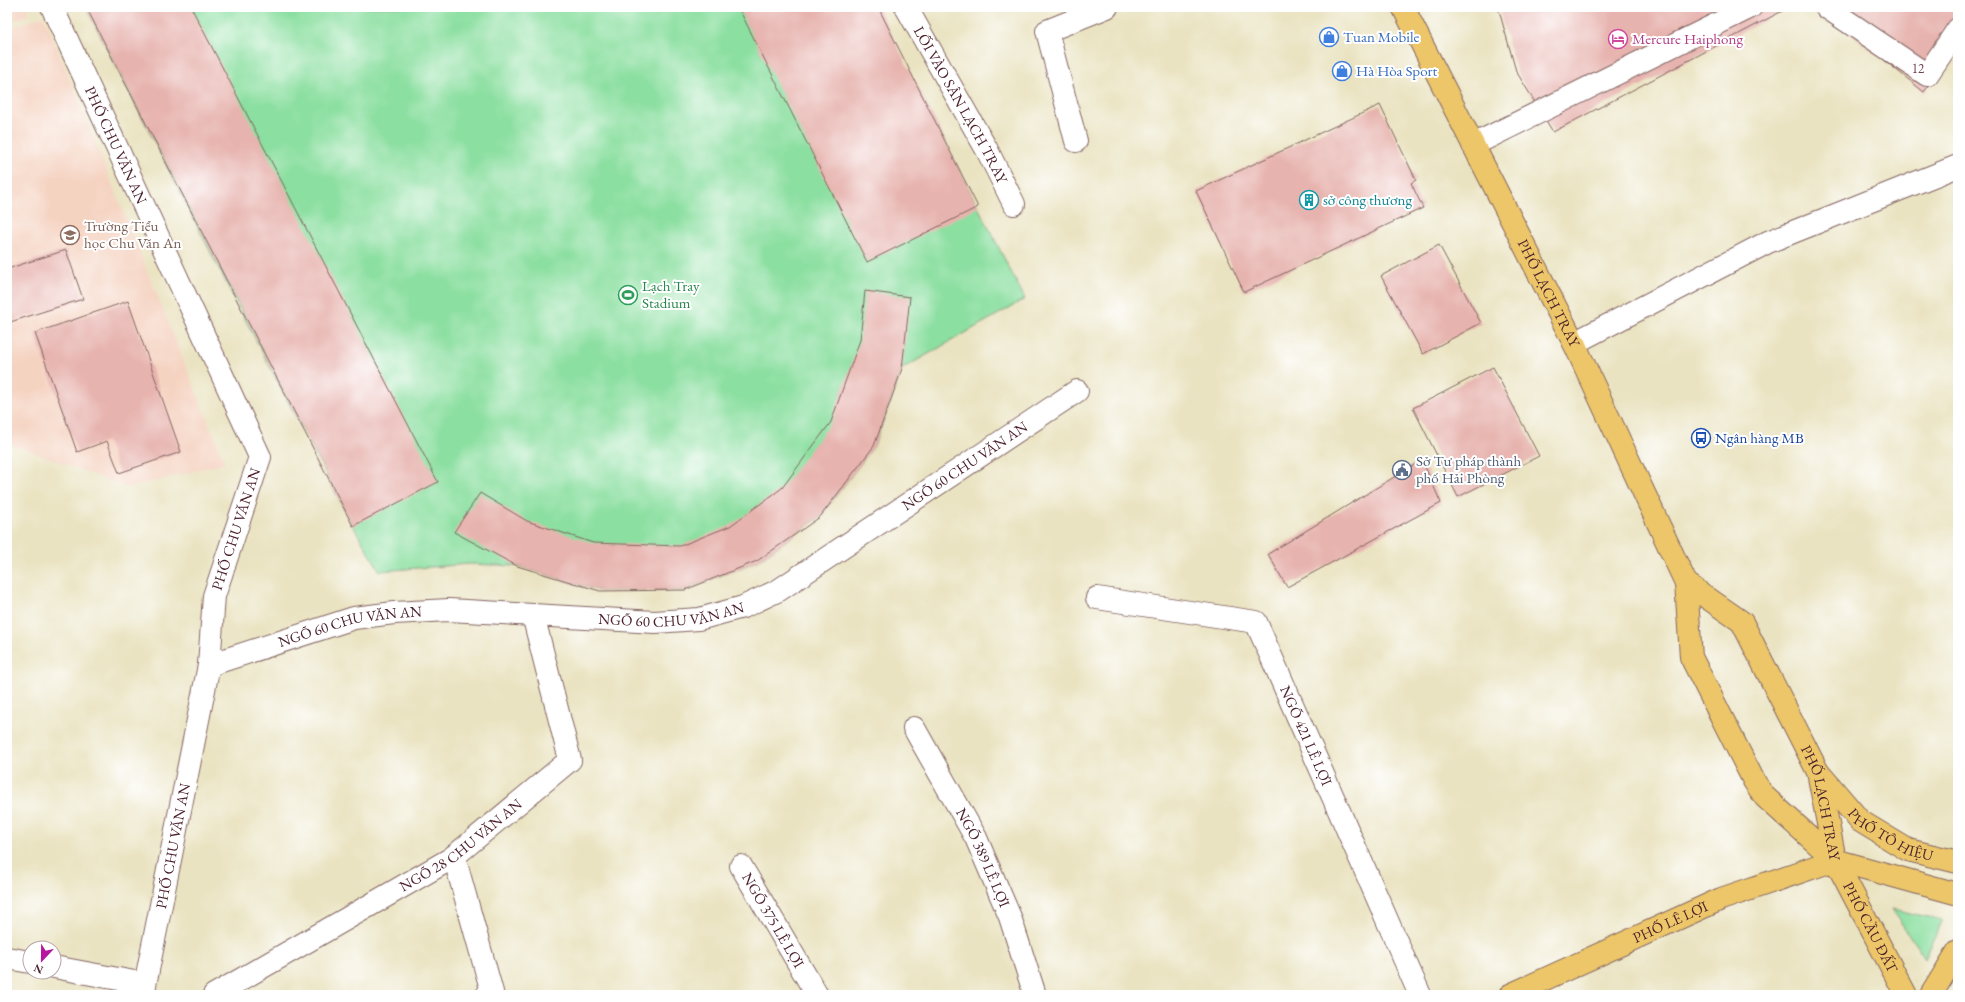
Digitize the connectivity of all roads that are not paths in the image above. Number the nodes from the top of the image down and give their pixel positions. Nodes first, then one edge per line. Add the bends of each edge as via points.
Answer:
1 (52, 7) edge
2 (906, 7) edge
3 (1107, 7) edge
4 (1403, 7) edge
5 (1752, 7) edge
6 (1826, 7) edge
7 (1958, 29) edge
8 (1076, 141) dead end
9 (1473, 145) junction
10 (1958, 166) edge
11 (1014, 204) dead end
12 (1574, 343) junction
13 (1077, 391) dead end
14 (1686, 583) junction
15 (1098, 598) dead end
16 (533, 615) junction
17 (209, 665) junction
18 (914, 728) dead end
19 (1818, 772) junction
20 (454, 856) junction
21 (1836, 860) junction
22 (1958, 862) edge
23 (741, 866) dead end
24 (1958, 894) edge
25 (1958, 951) edge
26 (7, 958) edge
27 (22, 961) edge
28 (62, 969) edge
29 (144, 989) edge
30 (214, 995) edge
31 (487, 995) edge
32 (817, 995) edge
33 (1035, 995) edge
34 (1420, 995) edge
35 (1510, 995) edge
36 (1906, 995) edge
37 (1931, 995) edge

1 - 17 street, PHỐ CHU VĂN AN via 260,457 214,596
2 - 11 street, LỐI VÀO SÂN LẠCH TRAY via 987,150
3 - 8 street via 1047,31
4 - 9 main road, PHỐ LẠCH TRAY
5 - 9 street
6 - 7 street via 1927,75
9 - 12 main road, PHỐ LẠCH TRAY
10 - 12 street via 1768,242
12 - 14 main road, PHỐ LẠCH TRAY
13 - 16 street, NGÕ 60 CHU VĂN AN via 779,590 743,607 699,620 655,622
14 - 19 main road, PHỐ LẠCH TRAY via 1742,622
14 - 21 main road, PHỐ LẠCH TRAY via 1691,657 1754,781 1765,797
15 - 34 street, NGÕ 421 LÊ LỢI via 1256,622
16 - 17 street, NGÕ 60 CHU VĂN AN via 449,610 354,618
16 - 20 street, NGÕ 28 CHU VĂN AN via 570,760
17 - 29 street, PHỐ CHU VĂN AN
18 - 33 street, NGÕ 389 LÊ LỢI via 976,838 1010,917
19 - 21 main road, PHỐ LẠCH TRAY
19 - 22 main road, PHỐ TÔ HIỆU via 1860,821 1908,850
20 - 30 street, NGÕ 28 CHU VĂN AN
20 - 31 street via 492,992
21 - 24 main road
21 - 35 main road, PHỐ LÊ LỢI via 1722,899
21 - 36 main road, PHỐ CẦU ĐẤT
23 - 32 street, NGÕ 375 LÊ LỢI
25 - 37 main road
26 - 27 street
28 - 29 street

